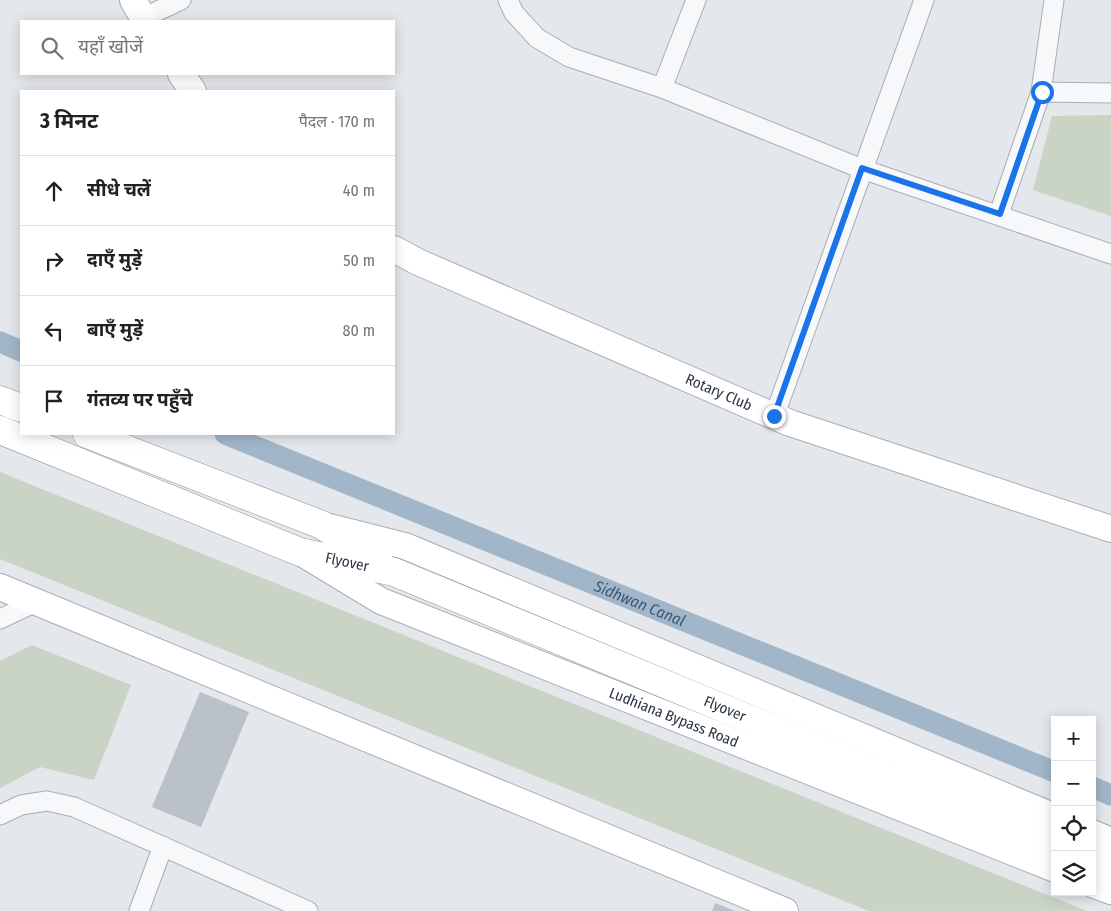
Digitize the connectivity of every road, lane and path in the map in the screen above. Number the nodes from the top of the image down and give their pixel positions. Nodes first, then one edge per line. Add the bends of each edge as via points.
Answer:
1 (181, 0) edge
2 (508, 0) edge
3 (696, 0) edge
4 (924, 0) edge
5 (1054, 0) edge
6 (140, 13) edge
7 (182, 75) edge
8 (662, 88) junction
9 (192, 90) edge
10 (1042, 92) junction
11 (1111, 93) edge
12 (862, 168) junction
13 (1000, 214) junction
14 (395, 250) edge
15 (1111, 254) edge
16 (0, 400) edge
17 (20, 408) edge
18 (774, 416) junction
19 (0, 430) edge
20 (90, 435) edge
21 (322, 525) junction
22 (1111, 529) edge
23 (300, 552) junction
24 (394, 572) junction
25 (0, 587) edge
26 (36, 602) junction
27 (0, 619) edge
28 (0, 815) edge
29 (1051, 815) edge
30 (1096, 834) edge
31 (1111, 840) edge
32 (1051, 843) edge
33 (163, 846) junction
34 (1096, 862) edge
35 (1051, 867) edge
36 (1111, 868) edge
37 (1096, 885) edge
38 (1111, 891) edge
39 (139, 911) edge
40 (308, 911) edge
41 (785, 911) edge

1 - 6 street
2 - 8 street via 514,13 537,38 569,57
3 - 8 street
4 - 12 street
5 - 10 street
7 - 9 street
8 - 12 street
10 - 11 street
10 - 13 street
12 - 13 street
12 - 18 street
13 - 15 street
14 - 18 street, Rotary Club
16 - 17 highway
18 - 22 street, Rotary Club
19 - 23 highway, Flyover
20 - 21 highway, Flyover
21 - 24 highway, Flyover
21 - 29 street via 405,546
23 - 24 highway, Flyover
23 - 35 street, Ludhiana Bypass Road via 381,602
24 - 32 highway, Flyover
25 - 26 street
26 - 27 street
26 - 41 street
28 - 33 street via 21,805 47,801 74,807
30 - 31 street
33 - 39 street
33 - 40 street
34 - 36 highway
37 - 38 street

